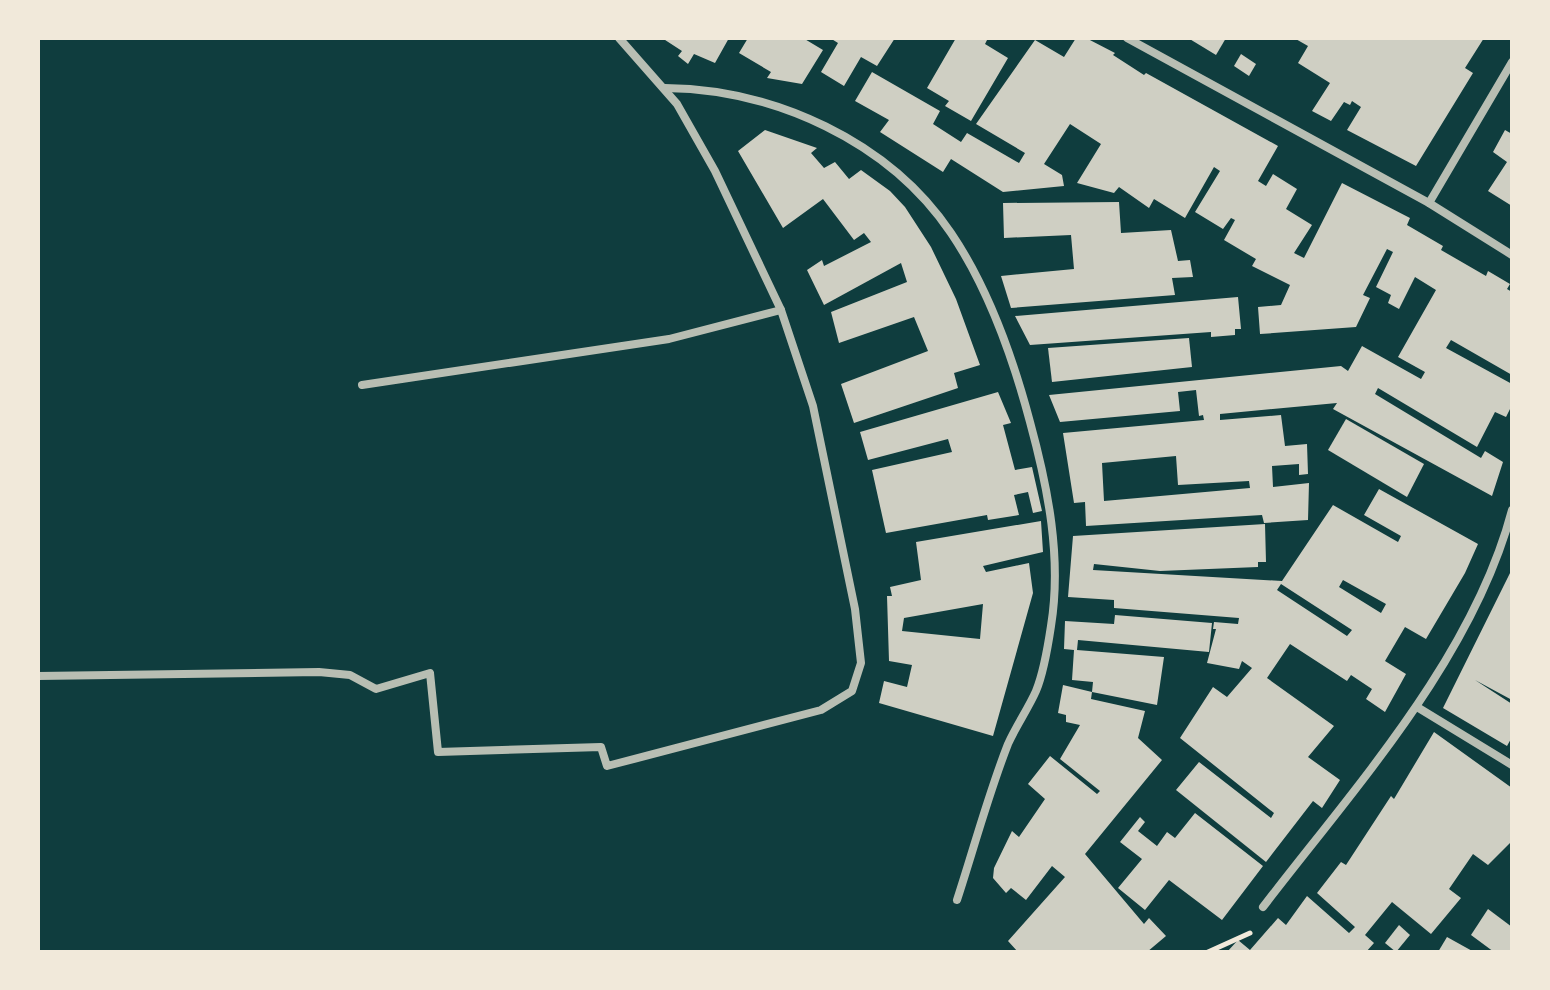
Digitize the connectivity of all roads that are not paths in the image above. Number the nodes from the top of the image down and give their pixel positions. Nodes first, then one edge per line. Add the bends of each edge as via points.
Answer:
1 (619, 38) edge
2 (1127, 38) edge
3 (1512, 62) edge
4 (665, 88) junction
5 (1429, 203) junction
6 (1512, 255) edge
7 (781, 310) junction
8 (362, 385) dead end
9 (1512, 510) edge
10 (38, 676) edge
11 (1417, 707) junction
12 (1512, 765) edge
13 (957, 900) dead end
14 (1263, 907) road end

1 - 4 street
2 - 5 street
3 - 5 street
4 - 7 street via 715,171
4 - 13 street via 709,88 769,102 842,134 899,174 951,232 987,300 1019,382 1044,472 1054,546 1052,624 1037,689 1009,743
5 - 6 street
7 - 8 street via 656,342
7 - 10 street via 813,406 855,609 861,663 852,691 821,710 607,766 601,747 438,752 430,673 376,689 350,675 319,672
9 - 11 street via 1483,585 1434,685
11 - 12 street
11 - 14 street

